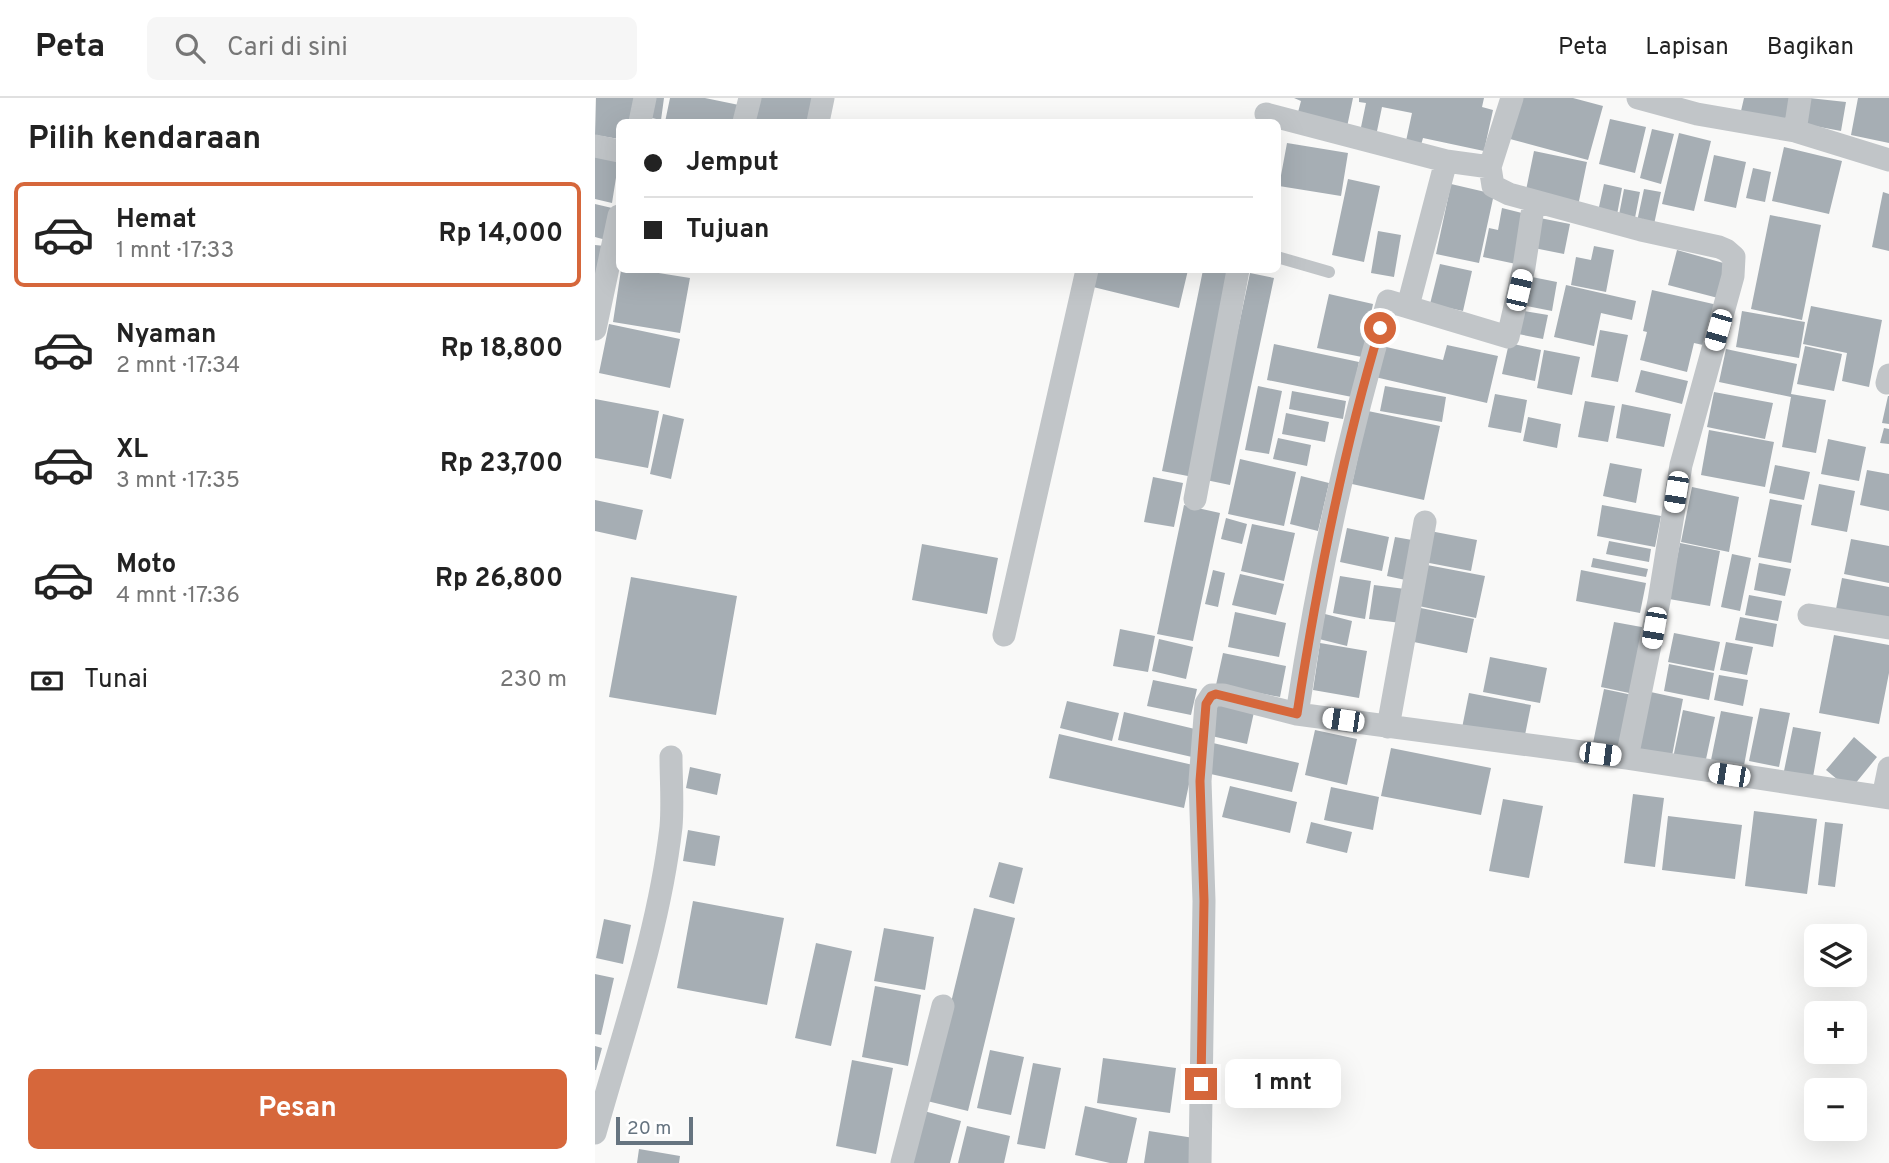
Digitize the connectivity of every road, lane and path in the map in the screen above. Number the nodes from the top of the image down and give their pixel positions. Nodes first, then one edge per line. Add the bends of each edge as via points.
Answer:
1 (645, 98) edge
2 (750, 98) edge
3 (823, 98) edge
4 (1512, 98) edge
5 (1638, 98) edge
6 (1800, 98) edge
7 (1266, 112) edge
8 (641, 119) edge
9 (745, 119) edge
10 (819, 119) edge
11 (1795, 131) junction
12 (595, 146) edge
13 (616, 150) edge
14 (1446, 160) junction
15 (1889, 160) edge
16 (1490, 167) junction
17 (1534, 201) junction
18 (616, 230) edge
19 (1281, 258) edge
20 (1329, 272) dead end
21 (1086, 273) edge
22 (1237, 273) edge
23 (1408, 306) junction
24 (595, 329) edge
25 (1195, 499) dead end
26 (1425, 523) dead end
27 (1809, 615) dead end
28 (1889, 628) edge
29 (1004, 635) dead end
30 (1297, 714) junction
31 (1388, 727) junction
32 (671, 757) dead end
33 (1627, 758) junction
34 (1889, 768) edge
35 (1886, 797) edge
36 (943, 1006) dead end
37 (595, 1133) edge
38 (902, 1163) edge
39 (1200, 1163) edge

1 - 8 street
2 - 9 street
3 - 10 street
4 - 16 street
5 - 11 street via 1697,114
6 - 11 street
7 - 14 street
11 - 15 street
12 - 13 street
14 - 16 street
14 - 23 street
16 - 17 street via 1493,186
17 - 23 street via 1508,337
17 - 33 street via 1719,247 1734,257 1733,276 1681,465
18 - 24 street
19 - 20 lane
21 - 29 street
22 - 25 street
23 - 30 street via 1388,302 1372,355 1333,514
26 - 31 street
27 - 28 street
30 - 31 street
30 - 39 street via 1216,694 1206,704 1200,781 1204,901
31 - 33 street
32 - 37 street via 671,824 663,876 650,939
33 - 35 street
34 - 35 street
36 - 38 street

